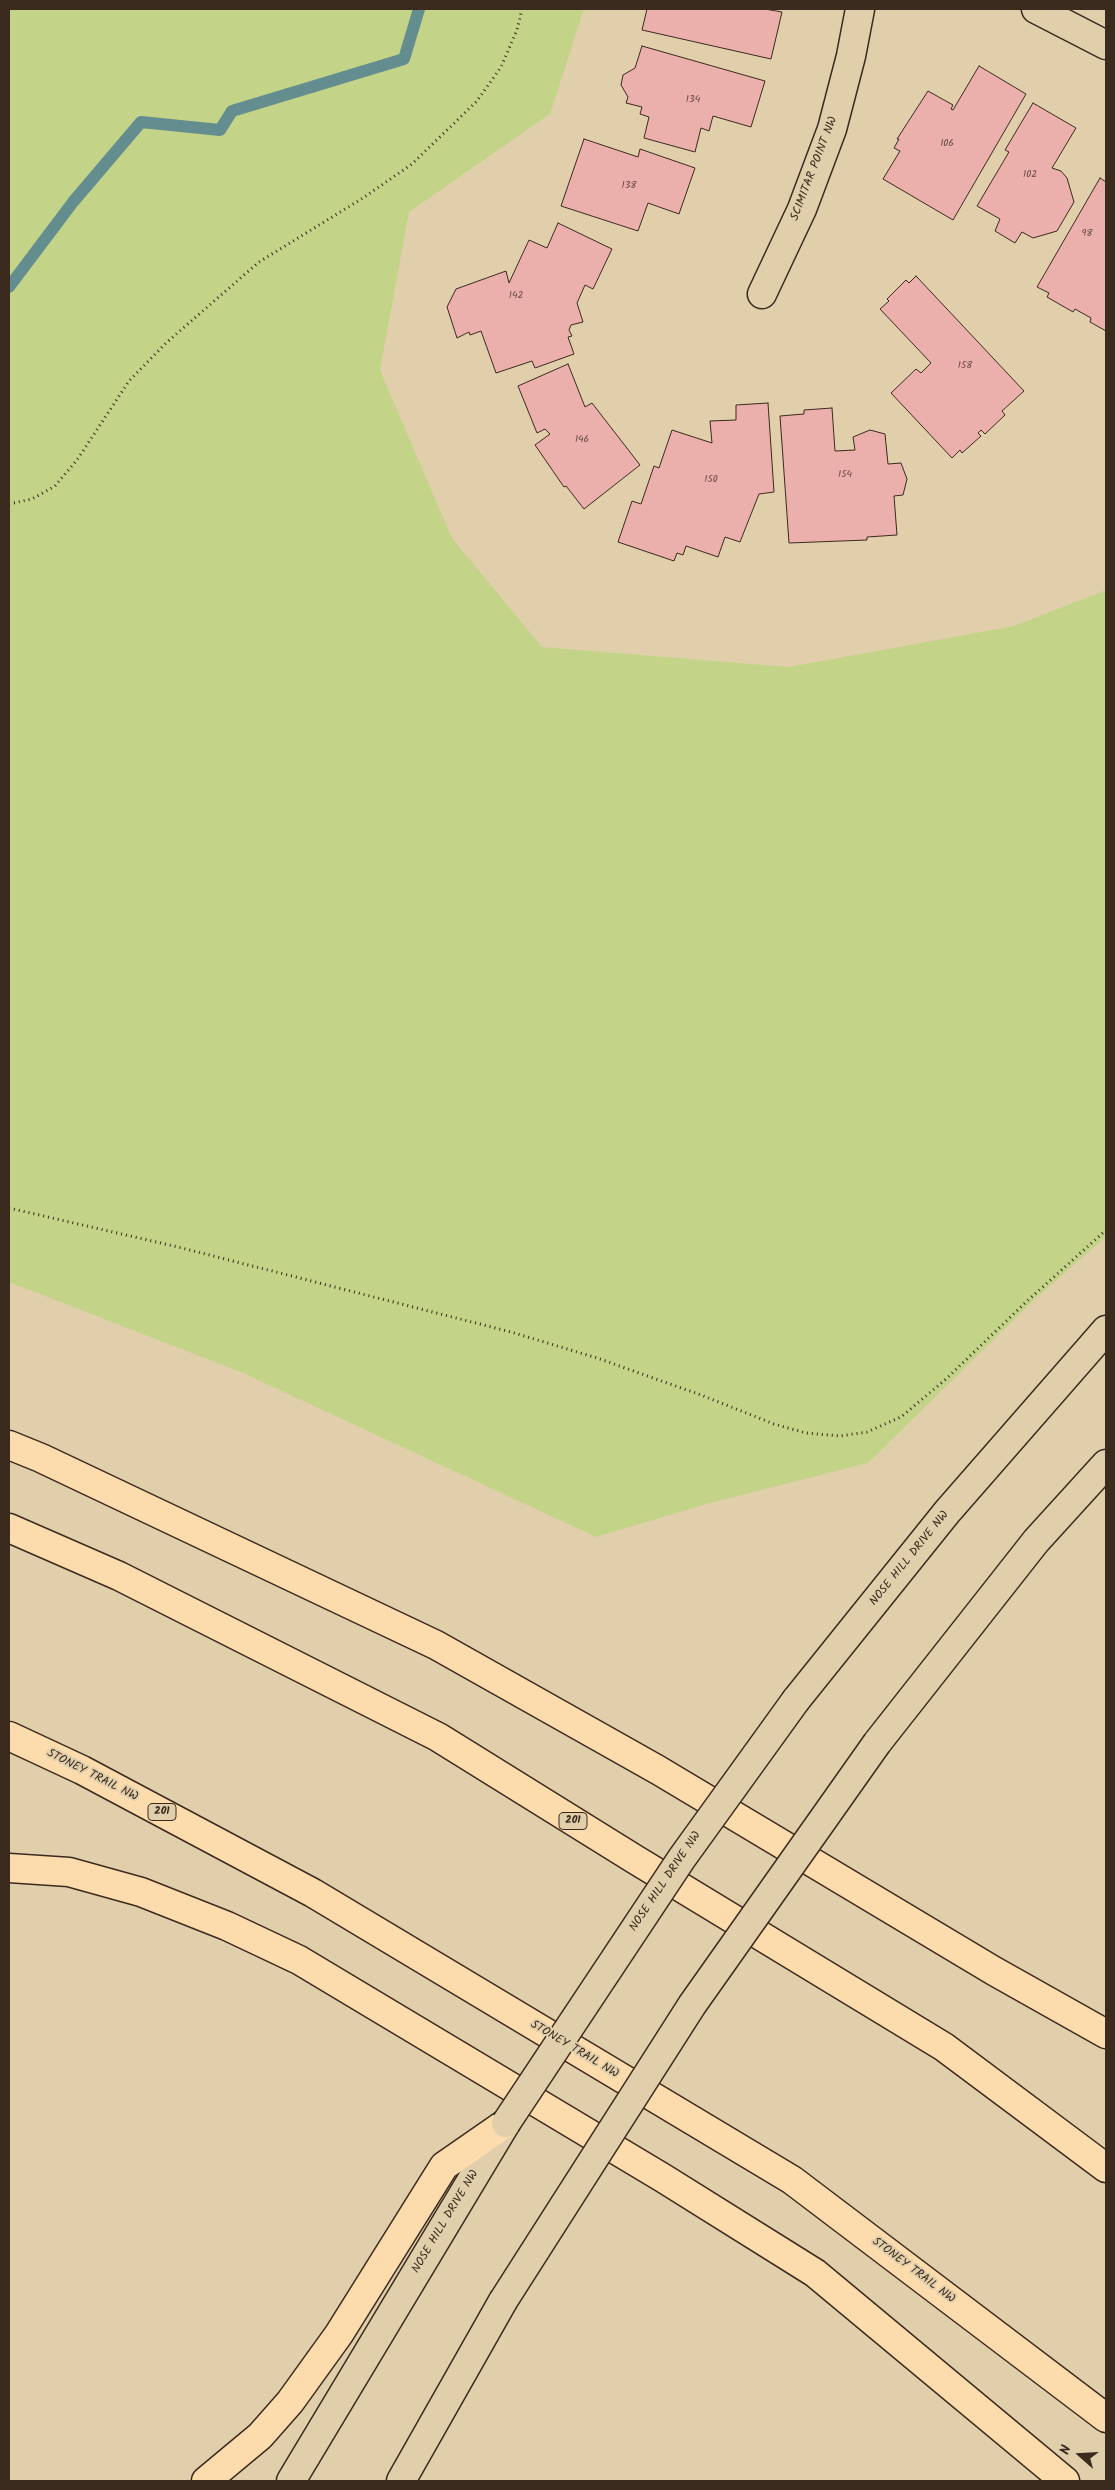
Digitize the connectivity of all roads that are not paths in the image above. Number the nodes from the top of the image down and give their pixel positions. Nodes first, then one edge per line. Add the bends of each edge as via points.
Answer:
1 (860, 9) edge
2 (1036, 9) edge
3 (1106, 45) edge
4 (762, 294) dead end
5 (1106, 1330) edge
6 (9, 1445) edge
7 (1106, 1464) edge
8 (9, 1528) edge
9 (9, 1736) edge
10 (9, 1868) edge
11 (1106, 2034) edge
12 (506, 2123) junction
13 (1106, 2168) edge
14 (1106, 2418) edge
15 (206, 2481) edge
16 (292, 2481) edge
17 (401, 2481) edge
18 (1065, 2481) edge

1 - 4 main road, SCIMITAR POINT NW via 832,129 802,209
2 - 3 main road
5 - 12 main road, NOSE HILL DRIVE NW, bridge via 947,1512 796,1700 682,1858
6 - 11 highway via 436,1645 658,1770 994,1971
7 - 17 main road, bridge via 1036,1541 877,1743 804,1843 692,2005 503,2301
8 - 13 highway, 201 via 119,1576 438,1737 944,2047
9 - 14 highway, STONEY TRAIL NW / 201 via 82,1770 314,1893 792,2180
10 - 18 highway via 69,1872 141,1892 299,1960 815,2273
12 - 15 highway via 444,2166 339,2334 290,2402 260,2436
12 - 16 main road, NOSE HILL DRIVE NW

